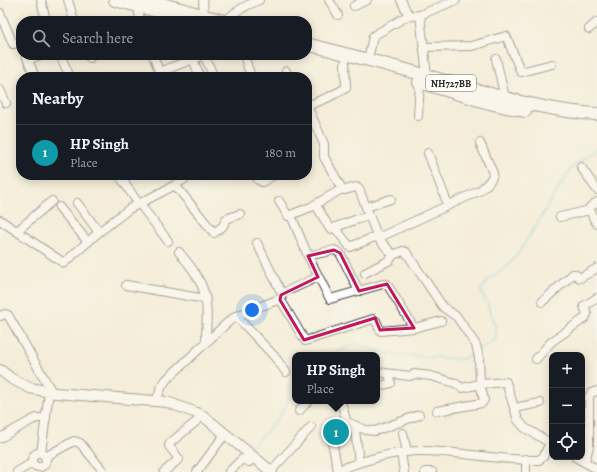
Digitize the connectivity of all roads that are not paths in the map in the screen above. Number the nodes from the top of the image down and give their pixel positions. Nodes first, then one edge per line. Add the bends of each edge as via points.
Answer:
1 (41, 0) edge
2 (68, 0) edge
3 (115, 0) edge
4 (203, 0) edge
5 (259, 0) edge
6 (329, 0) edge
7 (367, 0) edge
8 (401, 0) edge
9 (456, 0) edge
10 (143, 3) edge
11 (162, 5) edge
12 (354, 6) dead end
13 (0, 13) edge
14 (409, 14) junction
15 (338, 15) dead end
16 (420, 15) junction
17 (45, 16) edge
18 (73, 16) edge
19 (141, 16) edge
20 (193, 16) edge
21 (199, 16) edge
22 (230, 16) edge
23 (597, 22) edge
24 (589, 29) dead end
25 (16, 44) edge
26 (312, 46) edge
27 (424, 47) junction
28 (312, 52) edge
29 (328, 53) junction
30 (496, 58) dead end
31 (28, 60) edge
32 (62, 60) edge
33 (154, 60) edge
34 (191, 60) edge
35 (193, 60) edge
36 (206, 60) edge
37 (246, 60) edge
38 (368, 60) junction
39 (345, 63) junction
40 (552, 64) dead end
41 (33, 72) edge
42 (68, 72) edge
43 (159, 72) edge
44 (166, 72) edge
45 (198, 72) edge
46 (212, 72) edge
47 (249, 72) edge
48 (424, 79) junction
49 (0, 90) edge
50 (505, 98) junction
51 (6, 103) dead end
52 (312, 104) edge
53 (597, 114) edge
54 (418, 116) dead end
55 (312, 117) edge
56 (597, 123) edge
57 (480, 143) dead end
58 (428, 153) dead end
59 (581, 167) dead end
60 (122, 180) edge
61 (183, 180) edge
62 (175, 185) junction
63 (342, 189) junction
64 (597, 190) edge
65 (391, 199) dead end
66 (52, 201) dead end
67 (279, 201) dead end
68 (597, 202) edge
69 (77, 203) dead end
70 (138, 203) junction
71 (314, 205) junction
72 (448, 205) junction
73 (59, 207) dead end
74 (590, 210) junction
75 (367, 211) junction
76 (240, 214) dead end
77 (560, 217) dead end
78 (0, 220) edge
79 (294, 220) dead end
80 (597, 224) edge
81 (335, 228) junction
82 (17, 231) junction
83 (99, 232) junction
84 (378, 237) junction
85 (168, 241) dead end
86 (88, 242) junction
87 (257, 243) dead end
88 (179, 252) dead end
89 (393, 255) junction
90 (308, 256) junction
91 (597, 268) edge
92 (365, 273) dead end
93 (318, 276) junction
94 (126, 285) dead end
95 (359, 291) junction
96 (281, 297) junction
97 (597, 298) edge
98 (205, 299) junction
99 (542, 302) dead end
100 (0, 316) edge
101 (236, 316) junction
102 (441, 321) dead end
103 (414, 328) junction
104 (206, 342) junction
105 (536, 359) dead end
106 (0, 370) edge
107 (286, 372) dead end
108 (380, 372) edge
109 (390, 374) junction
110 (480, 384) junction
111 (380, 387) edge
112 (597, 391) edge
113 (51, 392) junction
114 (156, 401) junction
115 (540, 403) dead end
116 (306, 404) edge
117 (342, 404) edge
118 (514, 408) junction
119 (437, 411) dead end
120 (299, 412) dead end
121 (419, 415) dead end
122 (204, 416) junction
123 (46, 418) junction
124 (347, 422) junction
125 (311, 427) dead end
126 (403, 433) dead end
127 (227, 436) junction
128 (331, 437) dead end
129 (0, 438) edge
130 (549, 442) edge
131 (549, 446) edge
132 (404, 453) junction
133 (43, 455) junction
134 (254, 457) junction
135 (526, 459) junction
136 (581, 460) edge
137 (359, 462) junction
138 (585, 462) junction
139 (32, 463) junction
140 (45, 469) edge
141 (597, 469) edge
142 (271, 471) edge
143 (340, 471) edge
144 (17, 472) edge
145 (104, 472) edge
146 (164, 472) edge
147 (197, 472) edge
148 (230, 472) edge
149 (404, 472) edge
150 (425, 472) edge
151 (432, 472) edge
152 (526, 472) edge

1 - 17 street
2 - 18 street
3 - 10 highway
4 - 21 street
5 - 22 street
6 - 15 street
7 - 12 street
8 - 14 street
9 - 16 street
10 - 11 highway
10 - 19 street
11 - 20 highway
13 - 25 street via 13,44
14 - 16 street
14 - 38 street via 373,36
16 - 27 street
23 - 24 street
26 - 29 highway, NH727BB
27 - 40 street via 472,46 506,36 521,72
27 - 48 street
28 - 29 highway, NH727BB
29 - 38 highway, NH727BB
29 - 39 highway, NH727BB
30 - 50 street
31 - 41 street
32 - 42 street
33 - 43 street
34 - 44 street
35 - 45 street
36 - 46 street
37 - 47 street
38 - 48 highway, NH727BB
39 - 48 highway, NH727BB
39 - 52 street via 346,88
48 - 50 highway, NH727BB
48 - 54 street
48 - 56 highway, NH727BB via 515,109
49 - 51 street
50 - 53 highway, NH727BB via 563,111
55 - 63 street via 324,144 324,157
57 - 72 street via 492,169 492,178 479,191
58 - 72 street
59 - 64 street
60 - 70 street
61 - 62 street
62 - 70 street
62 - 76 street via 214,233 226,218
63 - 71 street
63 - 75 street via 358,188
65 - 75 street
66 - 82 street
67 - 71 street via 288,216
68 - 74 street
69 - 83 street
70 - 83 street
70 - 85 street
71 - 81 street via 318,206 328,228
72 - 84 street
73 - 86 street
74 - 77 street
74 - 80 street
75 - 81 street
75 - 84 street
78 - 82 street
79 - 90 street
81 - 84 street via 350,247
82 - 86 street via 64,263
83 - 86 street
84 - 89 street
87 - 96 street
88 - 98 street via 203,288
89 - 92 street via 390,260
89 - 110 street via 406,252 443,307 457,317 476,345
90 - 93 street
90 - 95 street via 334,250 340,253
91 - 99 street via 580,278 573,274
93 - 95 street via 330,299
93 - 96 street
94 - 98 street
95 - 103 street via 387,284
96 - 101 street
96 - 103 street via 305,341 373,319 380,330
97 - 105 street via 584,306 585,318 551,342
98 - 104 street
100 - 113 street via 8,315
101 - 104 street
101 - 107 street
102 - 103 street
104 - 114 street via 166,380
106 - 113 main road via 30,388
108 - 109 street
109 - 110 street via 431,376 455,383 462,388
109 - 111 street via 391,383
110 - 118 street via 506,382
110 - 119 street via 484,400 482,403
112 - 138 street via 589,397 589,446
113 - 114 main road
113 - 123 street
114 - 122 main road via 167,402
115 - 118 street
116 - 120 street
117 - 124 street
118 - 130 street via 518,420 526,428
121 - 124 street via 375,431
122 - 127 main road
122 - 146 street via 170,443 169,446 178,459
123 - 129 street via 32,420
123 - 133 street
124 - 137 street via 348,427 355,430
125 - 142 street
126 - 132 street
127 - 134 main road
127 - 147 street
128 - 143 street
131 - 135 street via 541,459
132 - 135 street via 444,452
132 - 137 street
132 - 149 street
133 - 139 street via 37,453 33,456
133 - 140 street
133 - 145 street via 77,441
134 - 142 main road
134 - 148 street via 249,462 242,459
135 - 152 street
136 - 138 street
137 - 143 street
138 - 141 street
139 - 140 street
139 - 144 street
150 - 151 street

